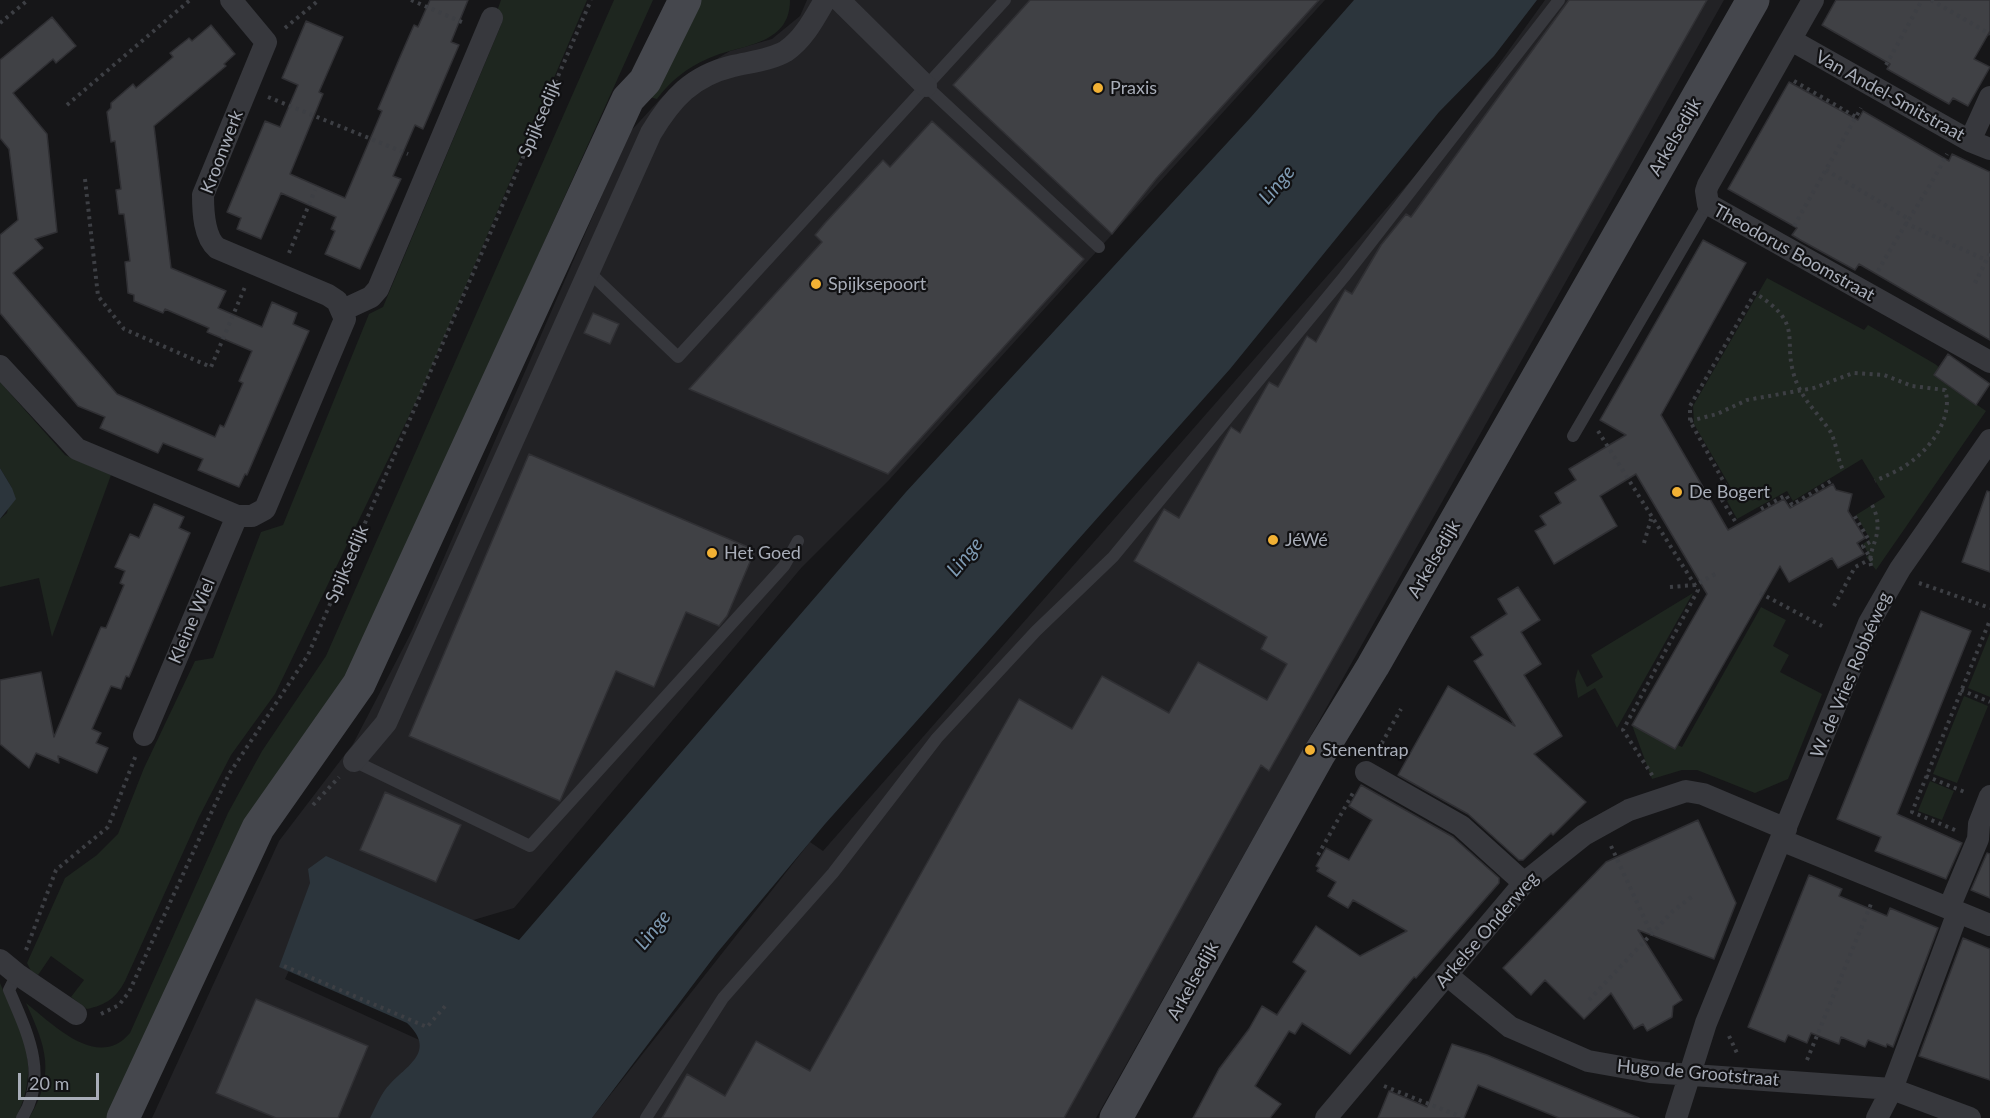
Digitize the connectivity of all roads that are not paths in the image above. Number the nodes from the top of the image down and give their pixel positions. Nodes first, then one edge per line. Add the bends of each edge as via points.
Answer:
1 (231, 0) edge
2 (660, 0) edge
3 (685, 0) edge
4 (825, 0) edge
5 (839, 0) edge
6 (1005, 0) edge
7 (1559, 0) edge
8 (1753, 0) edge
9 (1813, 0) edge
10 (489, 26) road end
11 (1791, 40) junction
12 (926, 86) junction
13 (1990, 97) edge
14 (628, 99) junction
15 (1972, 141) edge
16 (1708, 204) junction
17 (1099, 247) dead end
18 (588, 271) junction
19 (343, 310) junction
20 (1990, 362) edge
21 (0, 366) edge
22 (1573, 436) dead end
23 (1990, 440) edge
24 (237, 516) junction
25 (798, 541) dead end
26 (144, 735) road end
27 (354, 761) joint
28 (1366, 772) dead end
29 (1989, 799) edge
30 (1784, 834) junction
31 (1524, 883) junction
32 (1954, 910) junction
33 (1990, 925) edge
34 (8, 967) edge
35 (1447, 975) junction
36 (76, 1014) road end
37 (1689, 1074) junction
38 (1892, 1089) junction
39 (22, 1118) edge
40 (123, 1118) edge
41 (646, 1118) edge
42 (1116, 1118) edge
43 (1326, 1118) edge
44 (1676, 1118) edge
45 (1877, 1118) edge
46 (1970, 1118) edge

1 - 19 street, Kroonwerk via 266,42 202,195 212,244 328,295
2 - 14 main road via 630,73
3 - 14 main road via 645,81
4 - 18 street via 808,28 787,50 709,74 676,96 651,133
5 - 12 street
6 - 12 lane
7 - 41 lane via 1344,277 1113,557 1036,631 938,738 833,873 723,998
8 - 42 main road, Arkelsedijk via 1318,756
9 - 11 street, Theodorus Boomstraat
10 - 19 street via 378,289 371,297
11 - 15 street, Van Andel-Smitstraat
11 - 16 street, Theodorus Boomstraat via 1708,185
12 - 17 lane
12 - 18 lane via 678,357
13 - 15 street
14 - 40 main road via 359,684 258,828
16 - 20 street, Theodorus Boomstraat
16 - 22 lane
18 - 27 street via 386,723
19 - 24 street via 343,330 265,509 252,516
21 - 24 street via 76,449
23 - 30 street, W. de Vries Robbéweg via 1880,601
24 - 26 street, Kleine Wiel
25 - 27 lane via 783,566 530,846
28 - 31 street via 1461,826
29 - 32 street
30 - 31 street, Arkelse Onderweg via 1703,794 1686,791 1659,798 1602,825
30 - 32 street, Arkelse Onderweg via 1881,881
30 - 37 street, W. de Vries Robbéweg
31 - 35 street, Arkelse Onderweg
32 - 33 street, Arkelse Onderweg
32 - 38 street
34 - 36 street
34 - 39 lane via 9,990 28,1035 36,1074
35 - 37 street, Hugo de Grootstraat via 1529,1038 1588,1061
35 - 43 street, Arkelse Onderweg
37 - 38 street, Hugo de Grootstraat
37 - 44 street, W. de Vries Robbéweg
38 - 45 street
38 - 46 street, Hugo de Grootstraat

